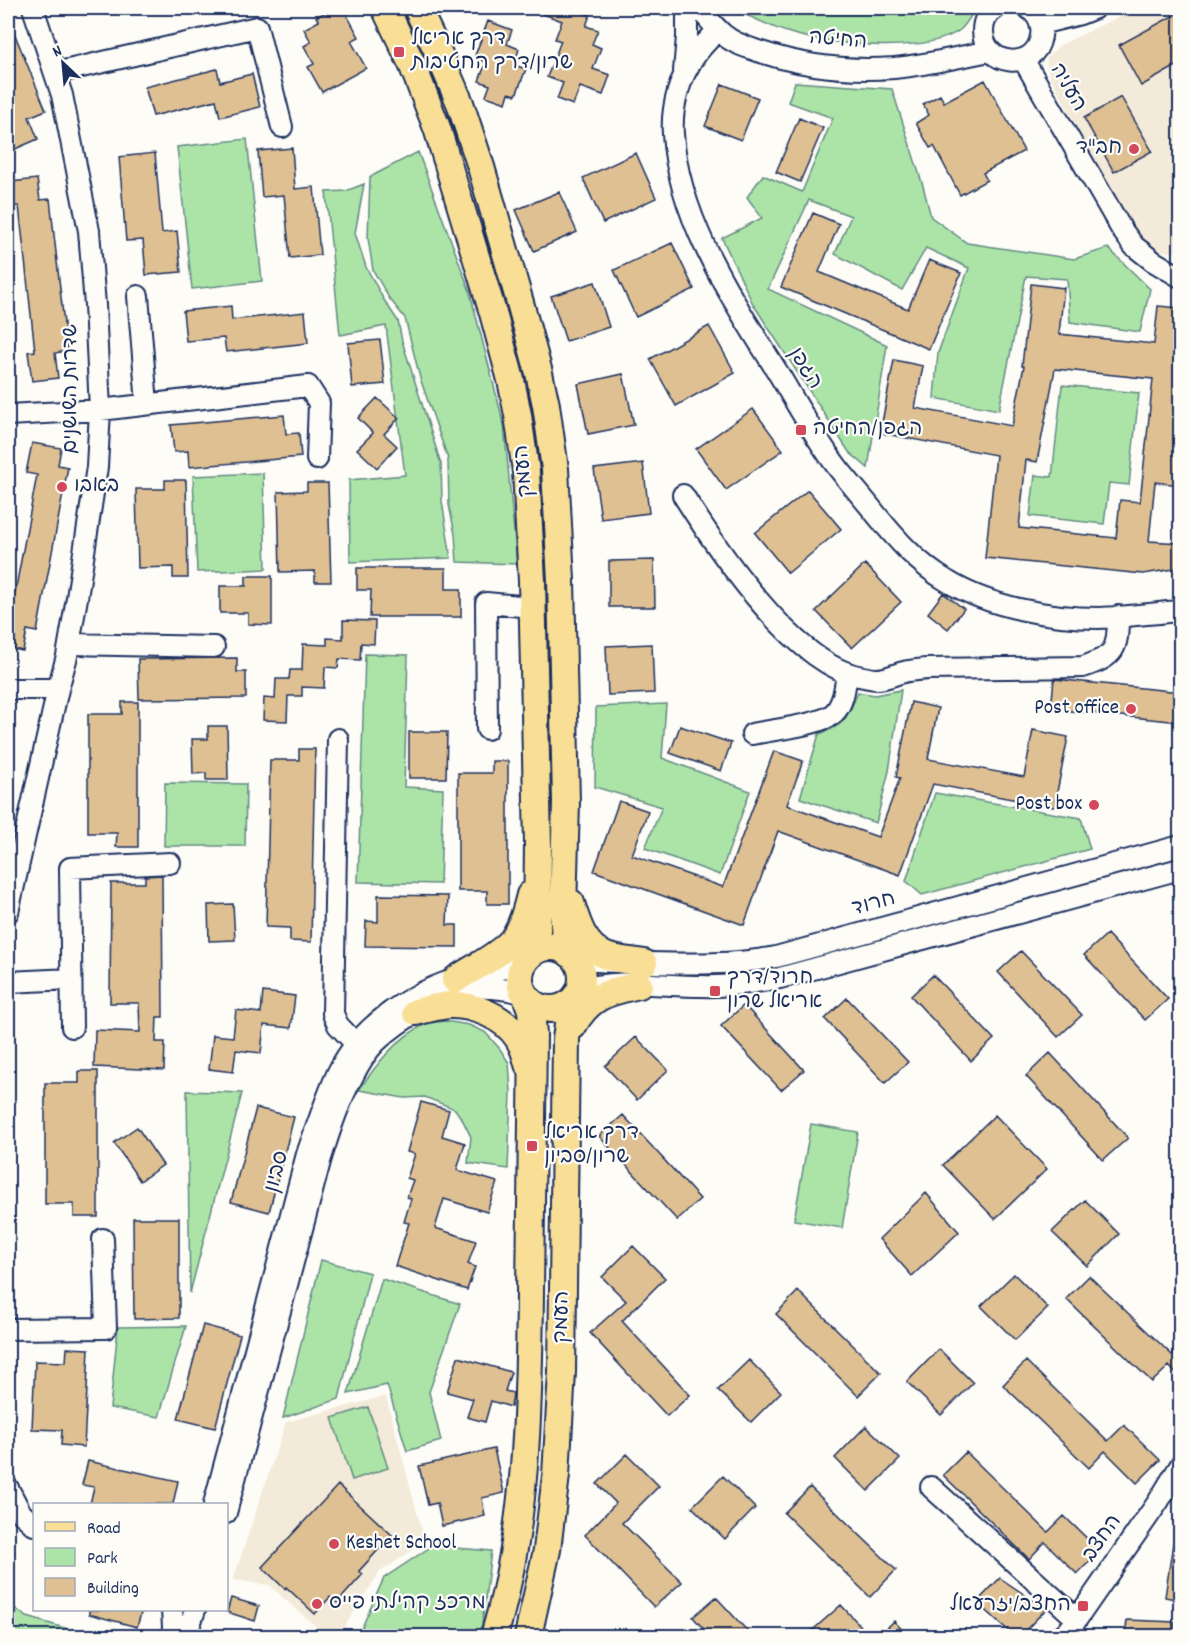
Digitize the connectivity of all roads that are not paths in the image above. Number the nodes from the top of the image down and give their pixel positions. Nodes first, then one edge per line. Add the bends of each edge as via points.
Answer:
1 (33, 8) edge
2 (384, 8) edge
3 (417, 8) edge
4 (687, 8) edge
5 (699, 8) edge
6 (996, 8) edge
7 (1028, 8) edge
8 (1095, 8) edge
9 (1040, 24) junction
10 (718, 30) junction
11 (990, 51) junction
12 (1023, 59) junction
13 (55, 73) junction
14 (683, 77) junction
15 (282, 127) dead end
16 (1180, 278) edge
17 (138, 296) dead end
18 (147, 404) junction
19 (100, 410) junction
20 (8, 415) edge
21 (316, 459) dead end
22 (683, 495) dead end
23 (532, 607) junction
24 (1180, 611) edge
25 (1118, 616) junction
26 (69, 644) junction
27 (214, 647) dead end
28 (847, 673) junction
29 (8, 689) edge
30 (58, 689) junction
31 (487, 729) dead end
32 (752, 734) dead end
33 (338, 739) dead end
34 (1180, 846) edge
35 (538, 860) junction
36 (170, 863) dead end
37 (1180, 868) edge
38 (565, 881) junction
39 (8, 912) edge
40 (572, 956) junction
41 (527, 959) junction
42 (641, 974) junction
43 (71, 979) junction
44 (455, 980) junction
45 (8, 982) edge
46 (578, 993) junction
47 (525, 996) junction
48 (416, 1012) junction
49 (72, 1027) dead end
50 (566, 1040) junction
51 (356, 1044) junction
52 (532, 1080) junction
53 (103, 1239) dead end
54 (8, 1329) edge
55 (1180, 1466) edge
56 (931, 1487) dead end
57 (8, 1488) edge
58 (214, 1503) edge
59 (228, 1506) edge
60 (33, 1524) edge
61 (171, 1611) edge
62 (195, 1611) edge
63 (1077, 1619) junction
64 (172, 1636) edge
65 (186, 1636) edge
66 (494, 1636) edge
67 (528, 1636) edge
68 (1061, 1636) edge

1 - 13 street, שדרות השושנים
2 - 23 main road, העמק via 437,128 511,380 526,472
3 - 38 main road, העמק via 460,103 481,167 546,405 555,469 561,580
4 - 14 street
5 - 10 street, החיטה
6 - 11 street via 983,26
7 - 9 street
8 - 9 street
9 - 12 street via 1042,32 1036,48
10 - 11 street, החיטה via 746,47 816,65 894,68
10 - 14 street, הגפן via 696,54
11 - 12 street via 1005,60
12 - 16 street, העליה via 1122,230 1134,246
13 - 15 street via 257,27
13 - 19 street, שדרות השושנים via 89,231
14 - 25 street, הגפן via 675,102 676,162 699,231 728,292 837,466 892,534 922,564 948,582 982,598 1026,610 1061,616
17 - 18 street
18 - 19 street
18 - 21 street via 309,386 319,403
19 - 20 street
19 - 26 street, שדרות השושנים via 97,466
22 - 28 street via 728,561 781,626 808,650
23 - 31 street via 486,603
23 - 35 main road, העמק
24 - 25 street, הגפן
25 - 28 street via 1118,636 1110,654 1083,667 927,669 878,679
26 - 27 street
26 - 30 street, שדרות השושנים
28 - 32 street via 842,702 828,717
29 - 30 street
30 - 39 street, שדרות השושנים
33 - 51 street via 333,1014
34 - 42 street, חרוד via 776,957
35 - 41 main road, העמק via 537,930
35 - 44 main road via 526,912 512,940
36 - 43 street via 70,868
37 - 42 street, חרוד via 756,983 711,986
38 - 40 main road, העמק via 565,938
38 - 42 main road via 576,920 588,943
40 - 41 main road via 554,947 536,951
40 - 42 street, חרוד
40 - 46 main road via 581,973
41 - 44 street, סביון
41 - 47 main road via 520,977
42 - 46 street, חרוד
42 - 50 main road via 588,1004
43 - 45 street
43 - 49 street
44 - 51 street, סביון via 409,999
46 - 47 main road via 570,1003 552,1009 534,1005
46 - 50 main road, העמק via 570,1010
47 - 48 street, סביון via 478,988
47 - 52 main road, העמק via 532,1019
48 - 52 main road via 464,1006 496,1018 518,1037
48 - 59 street, סביון via 376,1042 352,1077 340,1104 321,1158
50 - 67 main road, העמק via 562,1372 556,1475 547,1550
51 - 58 street, סביון via 339,1071 308,1154
52 - 66 main road, העמק via 529,1371 523,1472 514,1545
53 - 54 street via 106,1328
55 - 63 street, החצב
56 - 63 street
57 - 60 street via 21,1513
61 - 64 street
62 - 65 street
63 - 68 street, החצב

